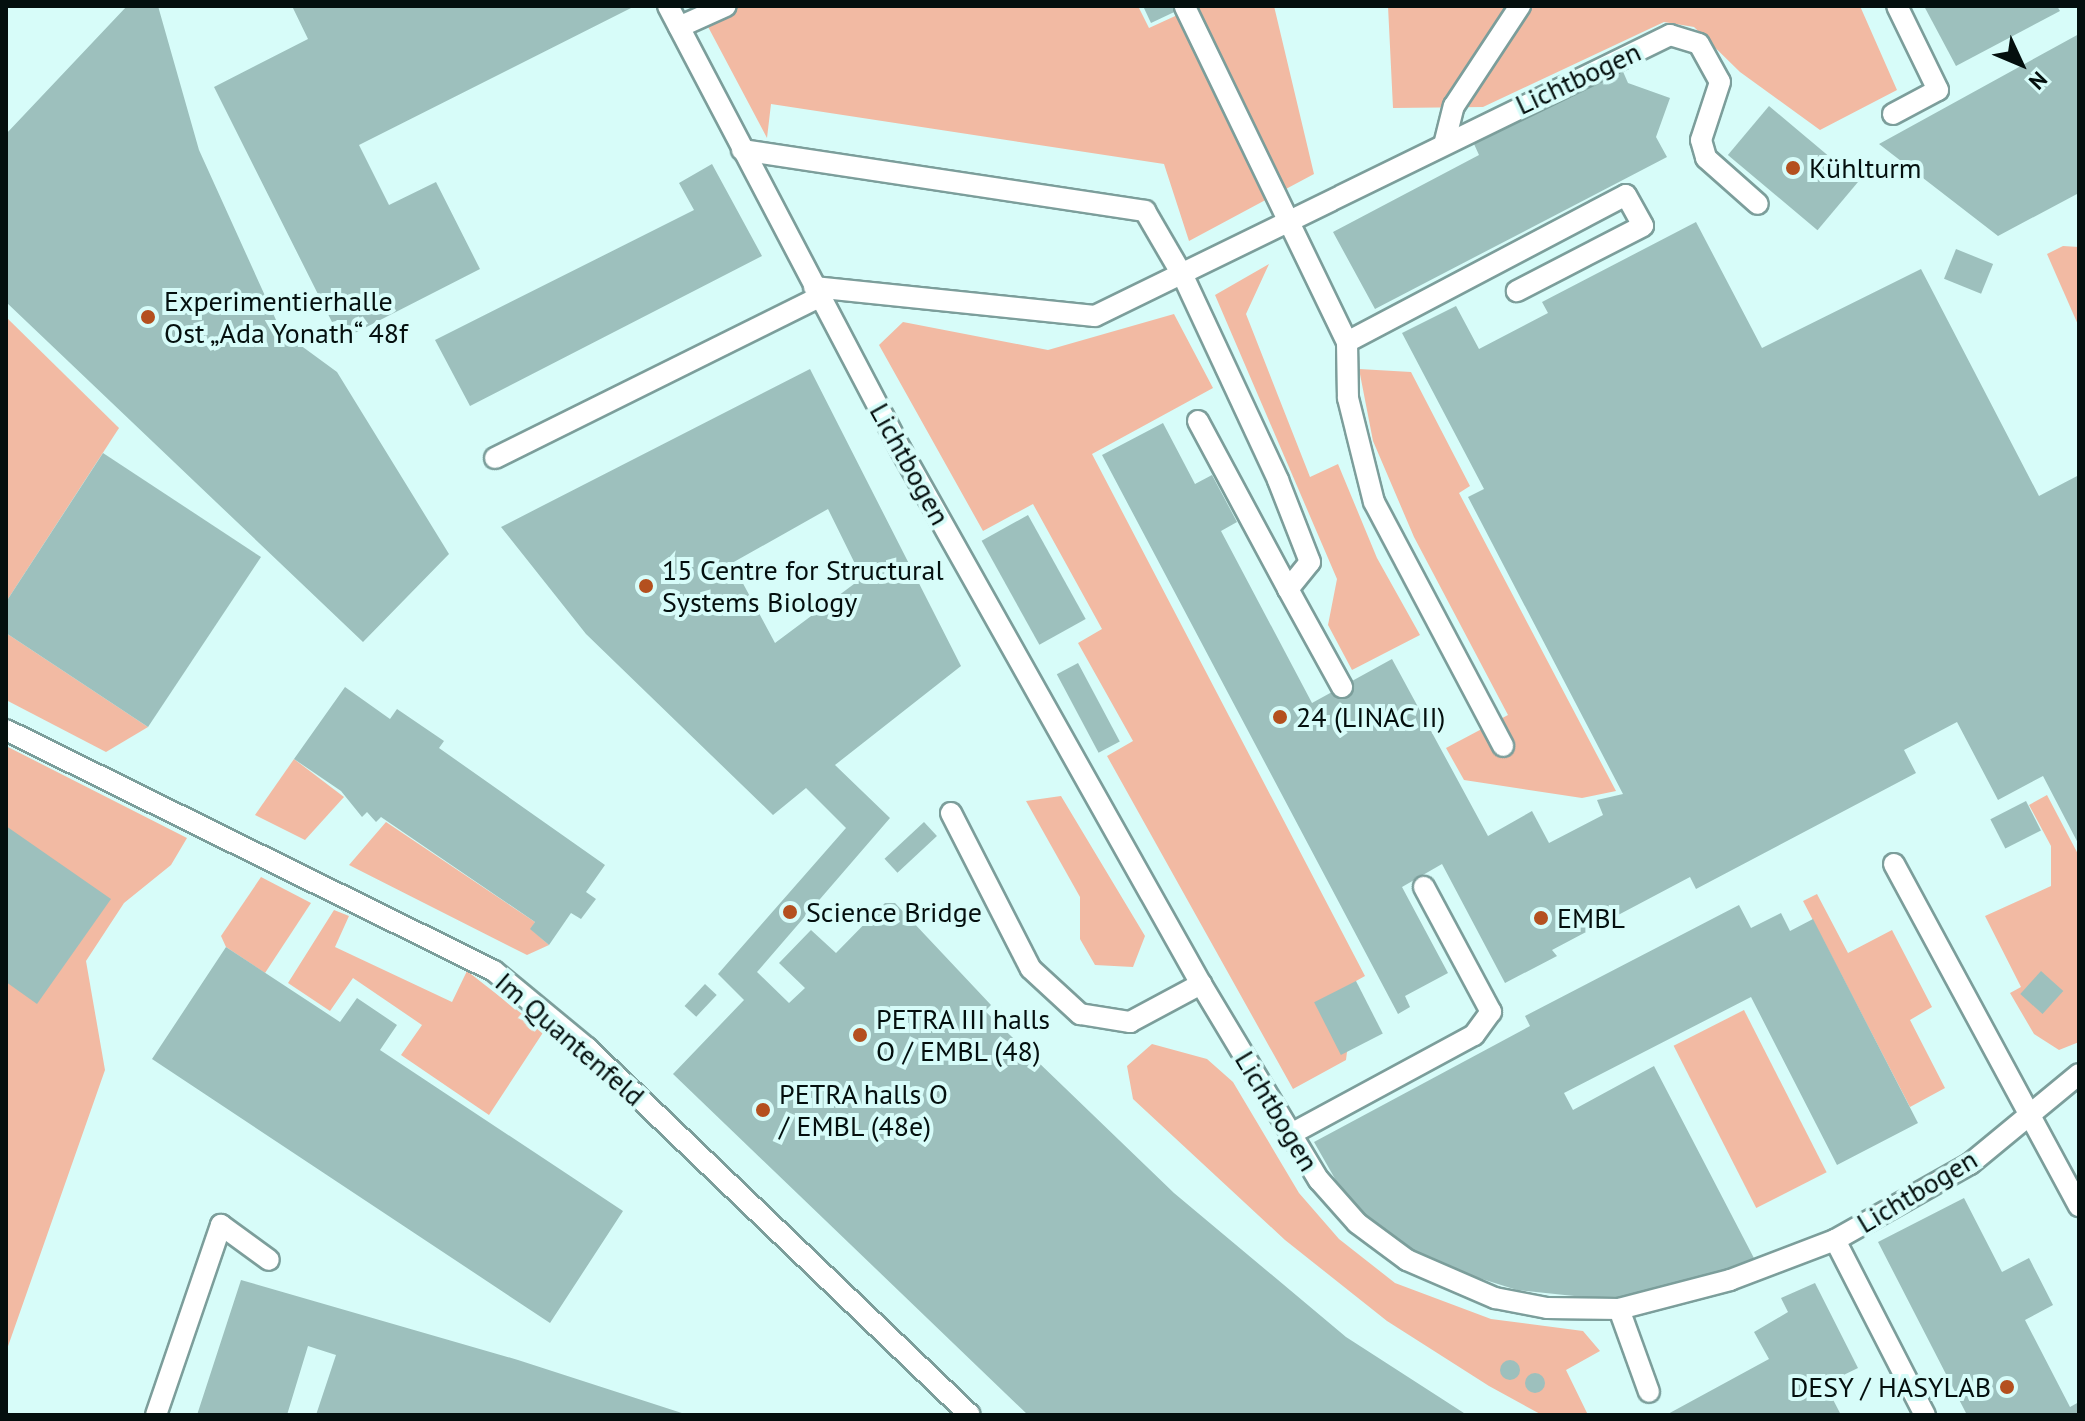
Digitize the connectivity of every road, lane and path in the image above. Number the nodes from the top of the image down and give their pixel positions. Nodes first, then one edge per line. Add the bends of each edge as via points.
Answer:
1 (668, 6) edge
2 (726, 6) edge
3 (1520, 6) edge
4 (1897, 6) edge
5 (1185, 7) edge
6 (679, 27) junction
7 (1893, 114) dead end
8 (1445, 141) junction
9 (742, 150) junction
10 (1758, 204) dead end
11 (1285, 225) junction
12 (1184, 278) junction
13 (1517, 291) dead end
14 (817, 292) junction
15 (1347, 342) junction
16 (1198, 421) dead end
17 (495, 458) dead end
18 (1288, 589) junction
19 (1342, 687) dead end
20 (6, 730) edge
21 (1503, 746) dead end
22 (951, 813) dead end
23 (1894, 864) dead end
24 (1424, 887) dead end
25 (1201, 984) junction
26 (2079, 1074) edge
27 (2030, 1114) junction
28 (1291, 1134) junction
29 (2079, 1206) edge
30 (1835, 1240) junction
31 (269, 1260) dead end
32 (1619, 1309) junction
33 (1649, 1392) dead end
34 (156, 1415) edge
35 (970, 1415) edge
36 (1925, 1415) edge

1 - 6 lane, Lichtbogen
2 - 6 lane
3 - 8 lane via 1454,106
4 - 7 lane via 1938,90
5 - 11 lane
6 - 9 lane, Lichtbogen
8 - 10 lane, Lichtbogen via 1652,42 1687,37 1699,44 1720,82 1701,140 1706,158
8 - 11 lane, Lichtbogen
9 - 12 lane via 1145,211
9 - 14 lane, Lichtbogen
11 - 12 lane, Lichtbogen
11 - 15 lane
12 - 14 lane, Lichtbogen via 1095,316
12 - 18 lane via 1310,562
13 - 15 lane via 1643,226 1626,195
14 - 17 lane
14 - 25 lane, Lichtbogen
15 - 21 lane via 1348,398 1374,502
16 - 18 lane
18 - 19 lane
20 - 35 lane, Im Quantenfeld via 494,971 587,1048
22 - 25 lane via 1031,969 1080,1014 1130,1022
23 - 27 lane
24 - 28 lane via 1491,1012 1474,1035
25 - 28 lane, Lichtbogen
26 - 27 lane, Lichtbogen
27 - 29 lane
27 - 30 lane, Lichtbogen via 1970,1164
28 - 32 lane, Lichtbogen via 1357,1223 1407,1260 1495,1298 1547,1308
30 - 32 lane, Lichtbogen via 1730,1280
30 - 36 lane
31 - 34 lane via 221,1225
32 - 33 lane

